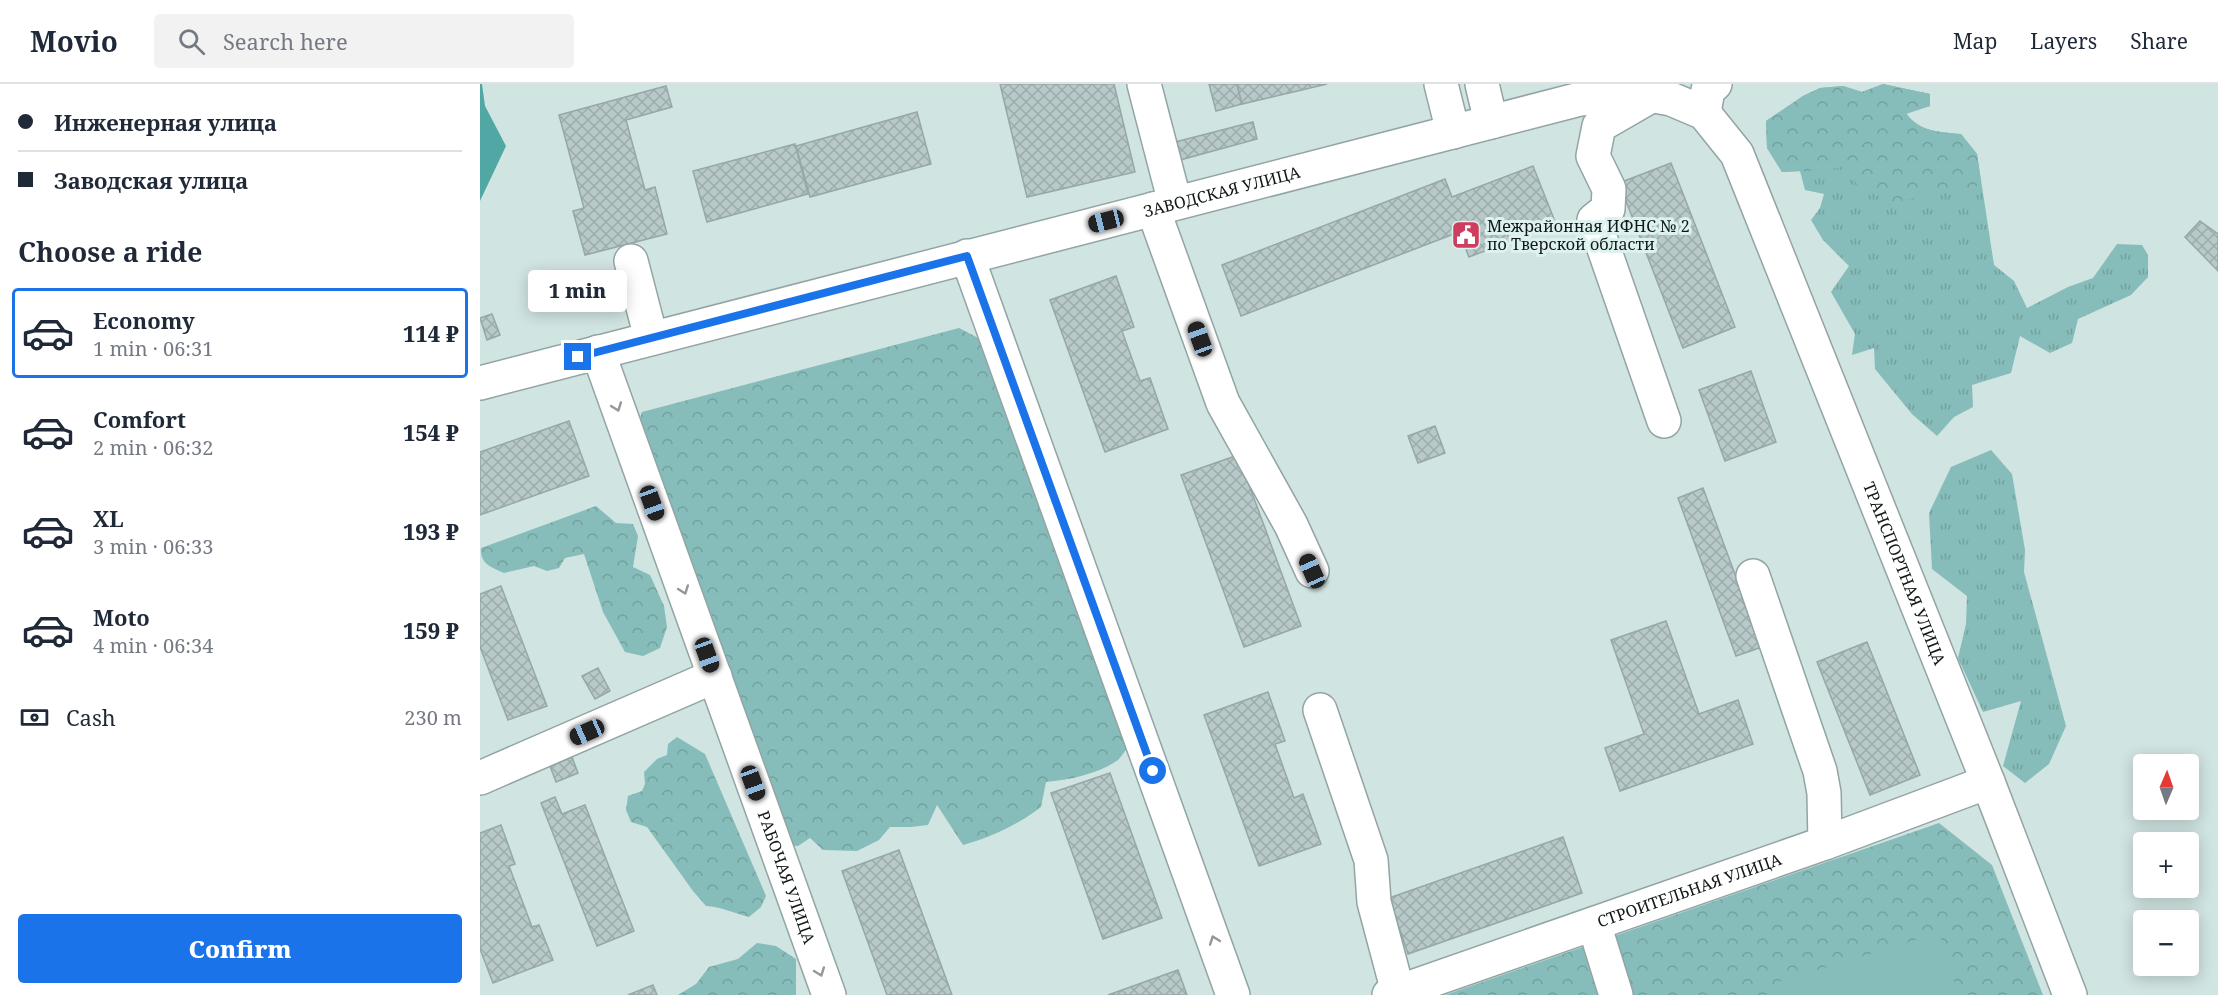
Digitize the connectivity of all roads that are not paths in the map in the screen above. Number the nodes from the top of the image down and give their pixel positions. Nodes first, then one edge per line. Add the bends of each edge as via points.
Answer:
1 (1144, 84) edge
2 (1441, 84) edge
3 (1482, 84) edge
4 (1653, 96) junction
5 (1709, 98) edge
6 (1491, 122) junction
7 (1453, 132) junction
8 (1737, 154) joint
9 (1164, 206) junction
10 (967, 256) junction
11 (630, 261) dead end
12 (651, 338) junction
13 (597, 352) junction
14 (480, 382) edge
15 (1664, 421) dead end
16 (1312, 571) dead end
17 (1753, 576) dead end
18 (715, 676) junction
19 (1320, 711) dead end
20 (480, 778) edge
21 (1988, 782) junction
22 (1825, 843) junction
23 (1594, 924) junction
24 (1393, 993) edge
25 (829, 995) edge
26 (1233, 995) edge
27 (1616, 995) edge
28 (2070, 995) edge

1 - 9 street
2 - 7 street
3 - 6 street
4 - 5 street, ЗАВОДСКАЯ УЛИЦА
4 - 6 street, ЗАВОДСКАЯ УЛИЦА via 1638,93 1580,99
4 - 15 street via 1599,126 1593,156 1609,189 1608,209 1594,220
5 - 8 street, ЗАВОДСКАЯ УЛИЦА
6 - 7 street, ЗАВОДСКАЯ УЛИЦА
7 - 9 street, ЗАВОДСКАЯ УЛИЦА
8 - 21 street, ТРАНСПОРТНАЯ УЛИЦА
9 - 10 street, ЗАВОДСКАЯ УЛИЦА
9 - 16 street via 1223,403
10 - 12 street, ЗАВОДСКАЯ УЛИЦА
26 -> 10 street
11 - 12 street
12 - 13 street, ЗАВОДСКАЯ УЛИЦА
13 - 14 street, ЗАВОДСКАЯ УЛИЦА
13 -> 18 street, РАБОЧАЯ УЛИЦА
17 - 22 street via 1820,771
18 - 20 street
18 -> 25 street, РАБОЧАЯ УЛИЦА
19 - 24 street via 1371,860 1374,902
21 - 22 street, СТРОИТЕЛЬНАЯ УЛИЦА
21 - 28 street, ТРАНСПОРТНАЯ УЛИЦА
22 - 23 street, СТРОИТЕЛЬНАЯ УЛИЦА
23 - 24 street, СТРОИТЕЛЬНАЯ УЛИЦА
23 - 27 street

